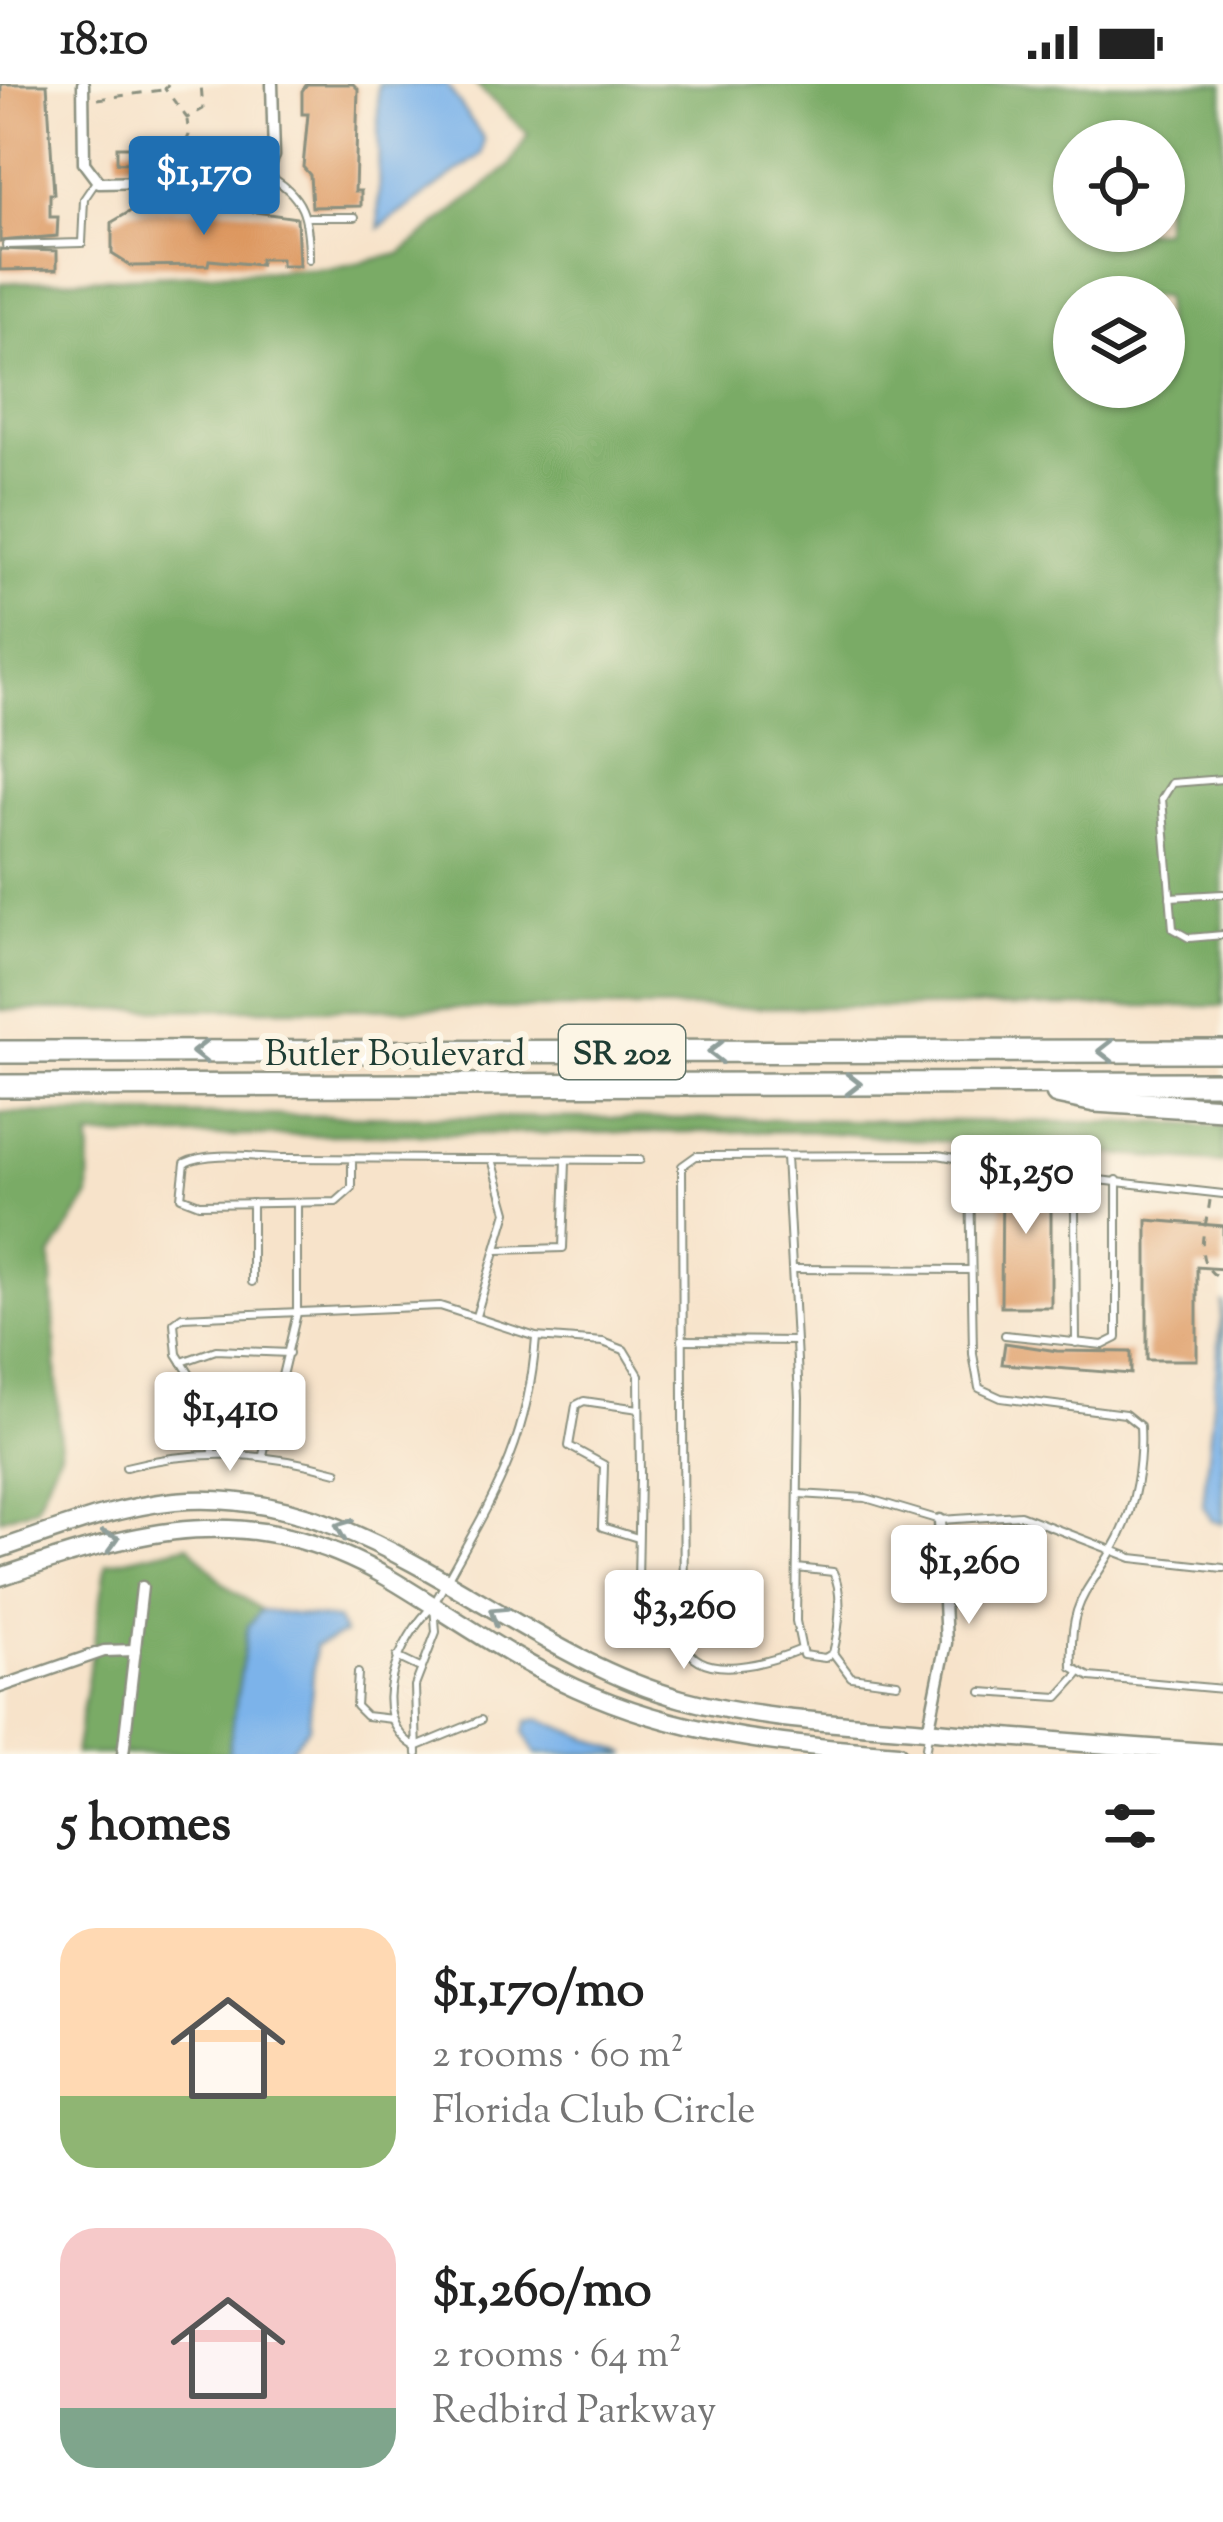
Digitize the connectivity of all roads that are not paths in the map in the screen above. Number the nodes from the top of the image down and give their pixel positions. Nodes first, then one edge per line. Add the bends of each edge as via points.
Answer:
1 (83, 84) edge
2 (272, 84) edge
3 (266, 174) junction
4 (97, 181) junction
5 (309, 218) junction
6 (355, 218) dead end
7 (6, 245) dead end
8 (309, 260) dead end
9 (1223, 779) edge
10 (1223, 894) edge
11 (1170, 897) junction
12 (1223, 935) edge
13 (1216, 1051) edge
14 (11, 1052) edge
15 (1016, 1083) junction
16 (1223, 1083) edge
17 (11, 1086) edge
18 (1223, 1109) edge
19 (786, 1156) junction
20 (352, 1159) junction
21 (492, 1159) junction
22 (566, 1160) junction
23 (640, 1160) dead end
24 (1117, 1180) junction
25 (1223, 1194) edge
26 (297, 1202) junction
27 (252, 1203) junction
28 (498, 1250) junction
29 (794, 1268) junction
30 (972, 1270) junction
31 (252, 1282) dead end
32 (297, 1312) junction
33 (476, 1316) junction
34 (1005, 1335) dead end
35 (536, 1337) junction
36 (682, 1340) junction
37 (794, 1341) junction
38 (1076, 1343) junction
39 (290, 1353) junction
40 (182, 1362) junction
41 (639, 1409) junction
42 (212, 1452) junction
43 (263, 1455) junction
44 (126, 1467) dead end
45 (337, 1472) dead end
46 (799, 1494) junction
47 (940, 1520) junction
48 (639, 1538) junction
49 (1112, 1548) junction
50 (0, 1549) edge
51 (797, 1568) junction
52 (1223, 1568) edge
53 (0, 1576) edge
54 (447, 1580) junction
55 (142, 1588) dead end
56 (434, 1605) junction
57 (628, 1625) dead end
58 (135, 1650) junction
59 (800, 1650) junction
60 (833, 1652) junction
61 (397, 1658) junction
62 (418, 1667) junction
63 (358, 1673) dead end
64 (1078, 1675) junction
65 (897, 1684) dead end
66 (0, 1687) edge
67 (1223, 1689) edge
68 (982, 1692) dead end
69 (392, 1719) junction
70 (481, 1720) dead end
71 (928, 1731) junction
72 (416, 1750) edge
73 (1223, 1753) edge
74 (123, 1754) edge
75 (898, 1754) edge
76 (925, 1754) edge

1 - 4 street via 84,163
2 - 3 street via 274,156
3 - 4 street
3 - 5 lane
4 - 7 lane via 85,200 82,243
5 - 6 lane
5 - 8 lane
9 - 11 lane via 1172,783 1162,799
10 - 11 lane
11 - 12 lane via 1173,929 1189,938
13 -> 14 highway, Butler Boulevard / SR 202
15 - 16 highway, Butler Boulevard / SR 202
17 -> 15 highway, Butler Boulevard / SR 202
15 - 18 highway via 1095,1101
19 - 29 lane
19 - 30 lane via 955,1158 970,1173
19 - 36 lane via 686,1158
20 - 21 lane
20 - 26 lane via 346,1198
20 - 27 lane via 185,1163 188,1203
21 - 22 lane
21 - 28 lane via 507,1212
22 - 23 lane
22 - 28 lane via 562,1248
24 - 25 lane
24 - 38 lane via 1117,1338
24 - 38 lane via 1081,1178 1076,1186
26 - 27 lane
26 - 32 lane
27 - 31 lane
28 - 33 lane
29 - 30 lane
29 - 37 lane
30 - 49 lane via 974,1373 986,1395 1126,1414 1140,1426 1136,1486
32 - 33 lane via 440,1306
32 - 39 lane
32 - 40 lane via 182,1316 172,1337
33 - 35 lane
34 - 38 lane
35 - 41 lane via 624,1350 639,1375
35 - 54 lane via 512,1462
36 - 37 lane
36 - 59 lane via 688,1653 754,1666
37 - 46 lane
39 - 40 lane via 216,1350
39 - 43 lane
40 - 42 lane via 207,1402
41 - 48 lane
41 - 48 lane via 584,1401 567,1438 604,1465 602,1527
42 - 43 lane
42 - 44 lane
43 - 45 lane
46 - 47 lane via 866,1498
46 - 51 lane
47 - 49 lane via 1020,1515
47 - 71 street via 946,1643
48 - 57 lane
49 - 52 lane via 1151,1562
49 - 64 lane via 1078,1596 1071,1653
54 -> 50 main road via 330,1522 242,1502 151,1504
51 - 59 lane
51 - 60 lane via 825,1570 838,1581
53 -> 56 main road via 137,1533 213,1526 314,1544
54 - 56 lane
71 -> 54 main road via 780,1719 665,1694 557,1650
55 - 58 street
56 - 61 lane via 414,1623
56 - 62 lane via 436,1632
56 - 75 main road via 532,1666 651,1717 765,1742
58 - 66 street via 104,1652
58 - 74 street
59 - 60 lane via 813,1658
60 - 65 lane via 851,1677
61 - 62 lane
61 - 69 lane
62 - 72 lane
63 - 69 lane via 356,1706 366,1717
64 - 67 lane
64 - 68 lane via 1058,1697
69 - 72 lane
70 - 72 lane
71 - 73 main road
71 - 76 lane

